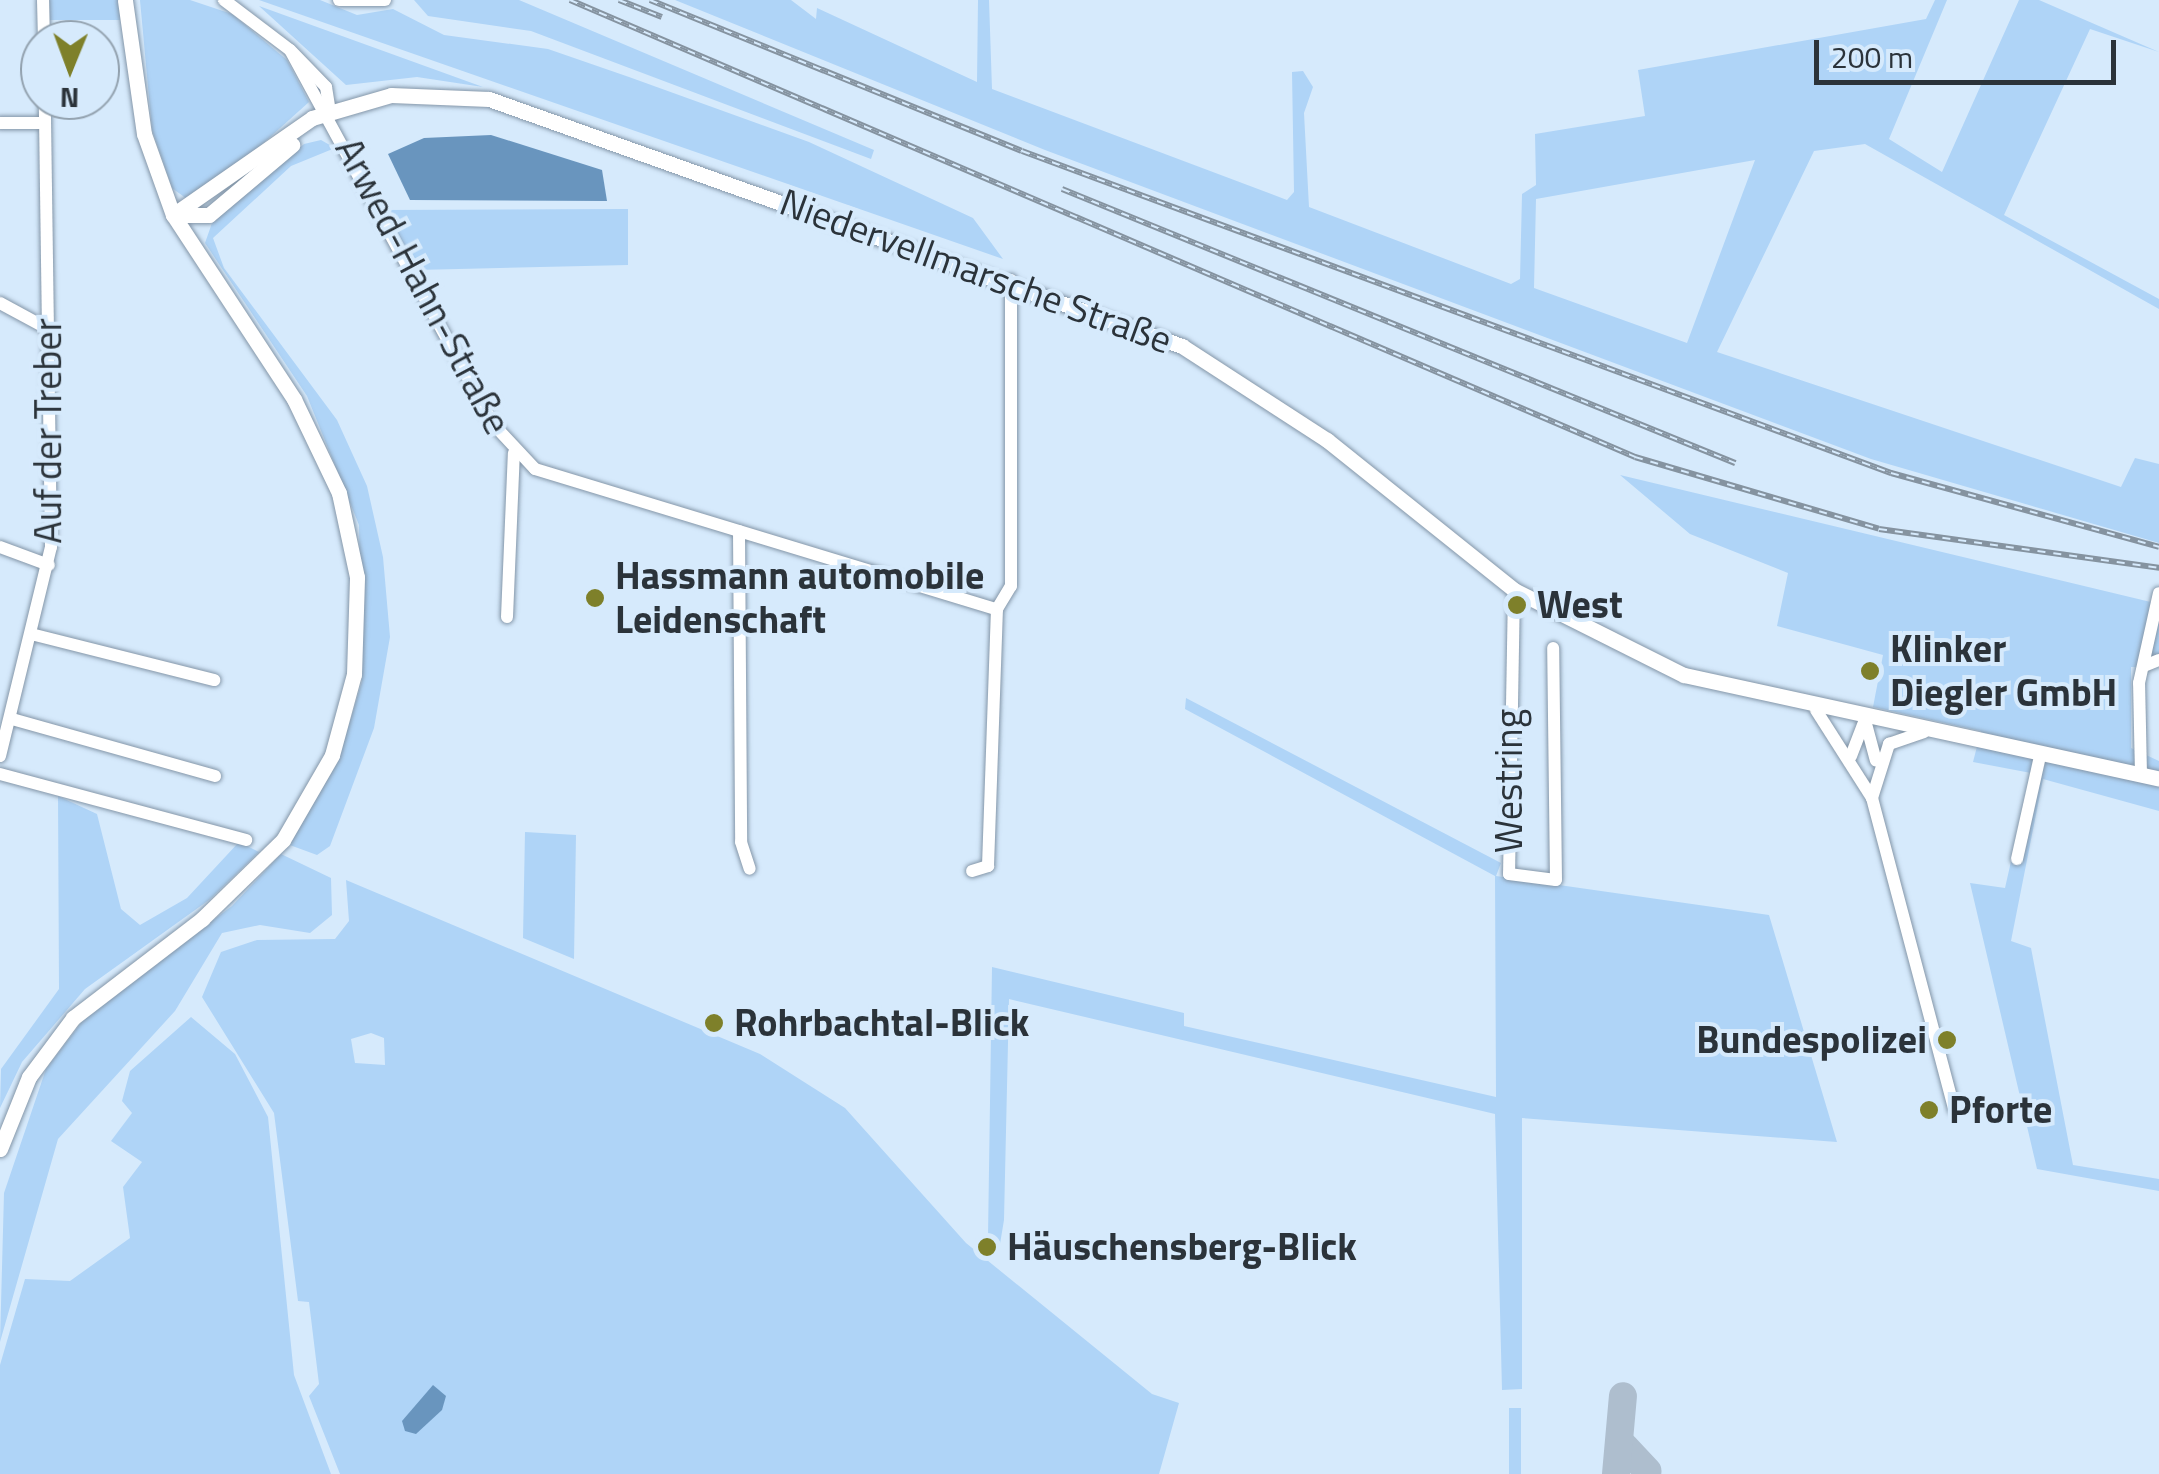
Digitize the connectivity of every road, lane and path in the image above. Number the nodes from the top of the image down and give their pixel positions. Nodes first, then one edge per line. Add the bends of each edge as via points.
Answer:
1 (126, 0) edge
2 (224, 0) edge
3 (339, 0) edge
4 (385, 0) edge
5 (330, 114) junction
6 (45, 120) edge
7 (0, 123) edge
8 (45, 123) junction
9 (173, 215) junction
10 (209, 216) junction
11 (198, 261) junction
12 (1010, 278) junction
13 (0, 302) edge
14 (48, 329) junction
15 (514, 454) junction
16 (739, 531) junction
17 (0, 546) edge
18 (49, 566) junction
19 (1514, 590) junction
20 (2159, 593) edge
21 (997, 609) junction
22 (507, 617) dead end
23 (35, 635) junction
24 (1553, 648) dead end
25 (2159, 660) edge
26 (2144, 666) junction
27 (214, 680) dead end
28 (1816, 710) junction
29 (12, 718) junction
30 (1866, 720) junction
31 (1924, 732) junction
32 (0, 756) edge
33 (1852, 756) junction
34 (2040, 756) junction
35 (1876, 761) junction
36 (0, 774) edge
37 (215, 776) dead end
38 (2141, 776) junction
39 (2159, 779) edge
40 (1872, 798) junction
41 (246, 840) dead end
42 (2017, 858) dead end
43 (750, 869) dead end
44 (972, 871) dead end
45 (1954, 1109) dead end
46 (0, 1149) edge

1 - 9 main road via 134,87
2 - 5 street via 290,50
3 - 4 street
5 - 9 main road via 298,126 216,194
5 - 10 main road
5 - 12 main road, Niedervellmarsche Straße via 391,94 489,99
5 - 15 street, Arwed-Hahn-Straße
6 - 8 street, Auf der Treber
7 - 8 street
8 - 14 street, Auf der Treber
9 - 10 main road
9 - 11 main road
10 - 11 main road
11 - 46 main road via 294,399 339,492 360,626 345,716 283,840 202,919 73,1018 29,1078
12 - 19 main road, Niedervellmarsche Straße via 1128,321 1248,384
12 - 21 street via 1011,586
13 - 14 street
14 - 18 street, Auf der Treber
15 - 16 street, Arwed-Hahn-Straße via 535,469
15 - 22 street
16 - 21 street, Arwed-Hahn-Straße
16 - 43 street via 741,842
17 - 18 street
18 - 23 street, Auf der Treber
19 - 24 street, Westring via 1509,874 1556,880
19 - 28 main road, Niedervellmarsche Straße via 1684,675
20 - 26 street
21 - 44 street via 988,866
23 - 27 street
23 - 29 street, Auf der Treber
25 - 26 street
26 - 38 street
28 - 30 main road, Niedervellmarsche Straße
28 - 33 street
29 - 32 street, Auf der Treber
29 - 37 street
30 - 31 main road, Niedervellmarsche Straße
30 - 33 street
30 - 35 street
31 - 34 main road, Niedervellmarsche Straße
31 - 35 street via 1889,744
33 - 40 street
34 - 38 main road, Niedervellmarsche Straße
34 - 42 street
35 - 40 street
36 - 41 street
38 - 39 main road, Niedervellmarsche Straße
40 - 45 street

